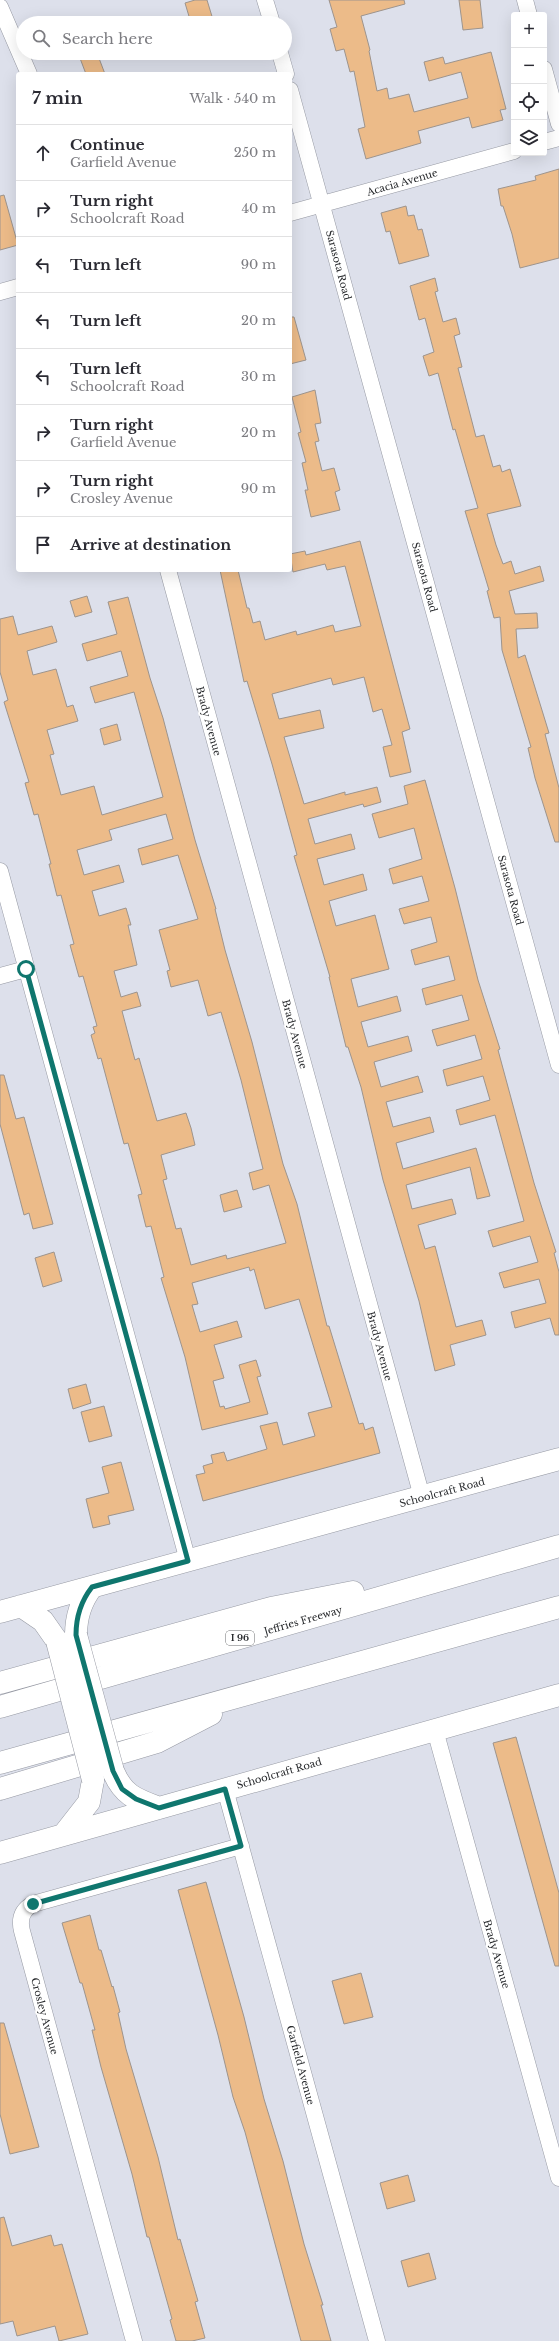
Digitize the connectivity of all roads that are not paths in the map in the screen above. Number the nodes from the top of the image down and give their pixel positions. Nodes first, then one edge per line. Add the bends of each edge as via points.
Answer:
1 (265, 0) edge
2 (525, 0) edge
3 (0, 7) edge
4 (528, 12) edge
5 (270, 16) edge
6 (16, 44) edge
7 (23, 60) edge
8 (282, 60) edge
9 (28, 72) edge
10 (285, 72) edge
11 (547, 80) edge
12 (292, 97) edge
13 (559, 124) edge
14 (559, 138) edge
15 (547, 141) edge
16 (511, 152) edge
17 (321, 205) junction
18 (292, 212) edge
19 (16, 288) edge
20 (0, 292) edge
21 (169, 572) edge
22 (0, 871) edge
23 (26, 969) junction
24 (0, 976) edge
25 (559, 1065) edge
26 (559, 1460) edge
27 (422, 1497) junction
28 (559, 1546) edge
29 (188, 1561) junction
30 (480, 1569) junction
31 (92, 1587) junction
32 (21, 1606) junction
33 (559, 1607) edge
34 (0, 1612) edge
35 (66, 1638) junction
36 (0, 1683) edge
37 (251, 1694) junction
38 (559, 1695) edge
39 (0, 1707) edge
40 (435, 1730) junction
41 (0, 1763) edge
42 (0, 1789) edge
43 (225, 1789) junction
44 (159, 1808) junction
45 (64, 1834) junction
46 (241, 1846) junction
47 (0, 1853) edge
48 (559, 2178) edge
49 (134, 2341) edge
50 (377, 2341) edge

1 - 5 street
2 - 4 street
3 - 6 street
7 - 9 street
8 - 10 street
11 - 13 street
12 - 17 street, Sarasota Road
14 - 15 street
16 - 17 street, Acacia Avenue
17 - 18 street, Acacia Avenue
17 - 25 street, Sarasota Road
19 - 20 street
21 - 27 street, Brady Avenue
22 - 23 street
23 - 24 street
23 - 29 street
26 - 27 main road, Schoolcraft Road
27 - 29 main road, Schoolcraft Road
28 - 30 main road, Jeffries Freeway / I 96
29 - 31 main road, Schoolcraft Road
30 - 36 main road via 271,1608
30 - 39 main road, Jeffries Freeway / I 96
31 - 32 main road, Schoolcraft Road
31 - 35 main road via 84,1597 76,1622
32 - 34 main road, Schoolcraft Road
32 - 35 main road
33 - 37 main road
35 - 44 main road, bridge via 113,1771 122,1789 136,1799
35 - 45 main road, bridge via 93,1780 89,1802
37 - 41 main road
37 - 42 main road via 157,1742
38 - 40 main road, Schoolcraft Road
40 - 43 main road, Schoolcraft Road
40 - 48 street, Brady Avenue
43 - 44 main road, Schoolcraft Road
43 - 46 street, Garfield Avenue
44 - 45 main road, Schoolcraft Road
45 - 47 main road, Schoolcraft Road
46 - 49 street, Crosley Avenue via 33,1904 26,1908 21,1919 22,1931
46 - 50 street, Garfield Avenue

